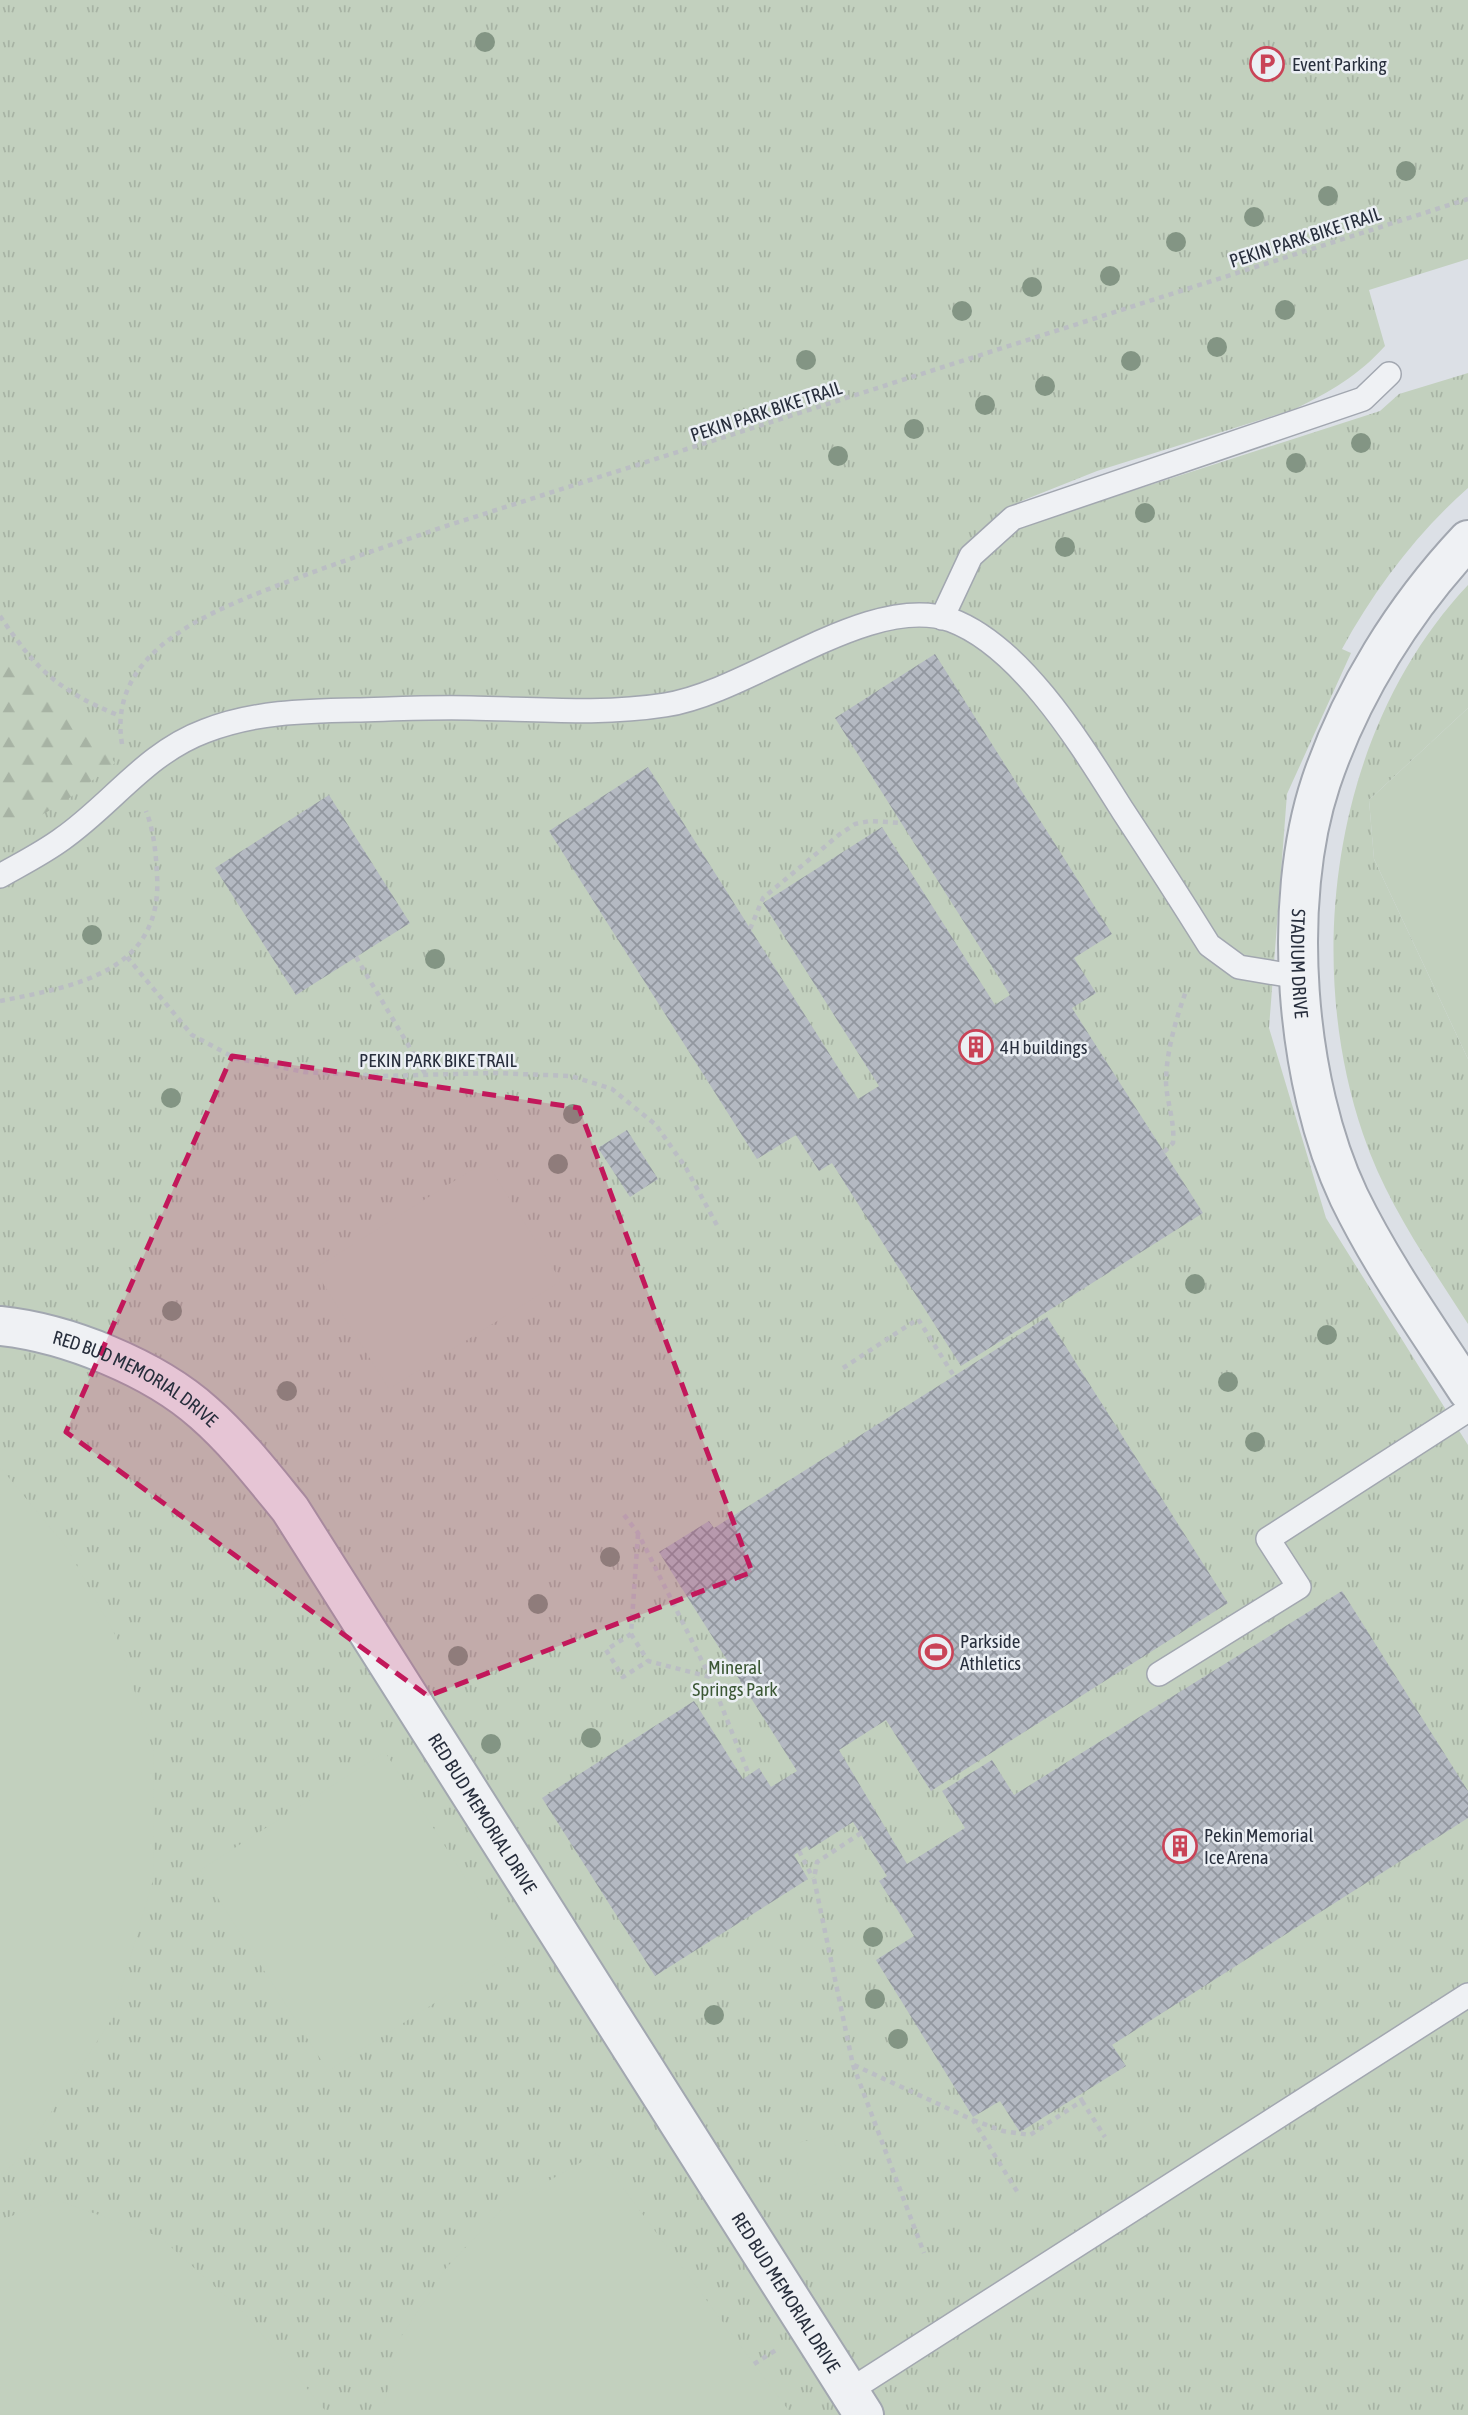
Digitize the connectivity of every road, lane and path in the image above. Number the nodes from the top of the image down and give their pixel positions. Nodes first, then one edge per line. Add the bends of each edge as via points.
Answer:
1 (1468, 199) edge
2 (1389, 374) dead end
3 (1468, 540) edge
4 (0, 617) edge
5 (942, 618) junction
6 (120, 716) junction
7 (132, 775) junction
8 (902, 823) dead end
9 (0, 876) edge
10 (750, 929) dead end
11 (127, 957) junction
12 (356, 957) dead end
13 (1299, 977) junction
14 (1186, 991) dead end
15 (0, 1002) edge
16 (426, 1075) junction
17 (1164, 1152) dead end
18 (719, 1229) dead end
19 (0, 1325) edge
20 (843, 1368) dead end
21 (954, 1376) dead end
22 (1468, 1391) edge
23 (1468, 1410) edge
24 (624, 1515) dead end
25 (638, 1533) junction
26 (631, 1634) junction
27 (648, 1661) junction
28 (1159, 1674) dead end
29 (710, 1677) junction
30 (749, 1775) dead end
31 (860, 1833) dead end
32 (799, 1851) dead end
33 (814, 1879) junction
34 (1468, 1995) edge
35 (853, 2065) junction
36 (1079, 2095) dead end
37 (1082, 2101) junction
38 (973, 2120) junction
39 (1105, 2137) dead end
40 (1018, 2193) dead end
41 (924, 2253) dead end
42 (857, 2403) edge

1 - 6 path, PEKIN PARK BIKE TRAIL via 316,570 194,620 141,666
2 - 5 lane via 1363,399 1013,518 971,556
3 - 13 street, STADIUM DRIVE via 1408,613 1335,743 1320,785 1301,883
4 - 6 path via 48,676 78,699
5 - 7 lane via 920,613 886,618 733,685 667,705 264,714 206,730 169,747
5 - 13 lane via 980,635 1032,681 1082,747 1209,945 1239,967
6 - 7 path, PEKIN PARK BIKE TRAIL
7 - 9 lane via 63,839
7 - 11 path, PEKIN PARK BIKE TRAIL via 153,839 158,898 146,937
8 - 10 path via 870,821 840,834 763,898
11 - 15 path, PEKIN PARK BIKE TRAIL via 107,971 53,991
11 - 16 path, PEKIN PARK BIKE TRAIL via 192,1035 235,1058 304,1072
12 - 16 path
13 - 22 street, STADIUM DRIVE via 1310,1070 1348,1195 1391,1272
14 - 17 path via 1169,1057 1166,1084 1174,1127 1173,1143
16 - 18 path, PEKIN PARK BIKE TRAIL via 571,1076 612,1089 656,1125
19 - 42 street, RED BUD MEMORIAL DRIVE via 102,1353 159,1380 204,1412 290,1509
20 - 21 path via 918,1320
23 - 28 lane via 1268,1539 1299,1587
24 - 25 path
25 - 26 path
25 - 29 path
26 - 27 path
26 - 27 path via 606,1650 623,1677
27 - 29 path
29 - 30 path
31 - 33 path via 817,1862
32 - 33 path
33 - 35 path
34 - 42 lane
35 - 38 path
35 - 41 path
36 - 37 path
37 - 38 path via 1030,2135
37 - 39 path
38 - 40 path

